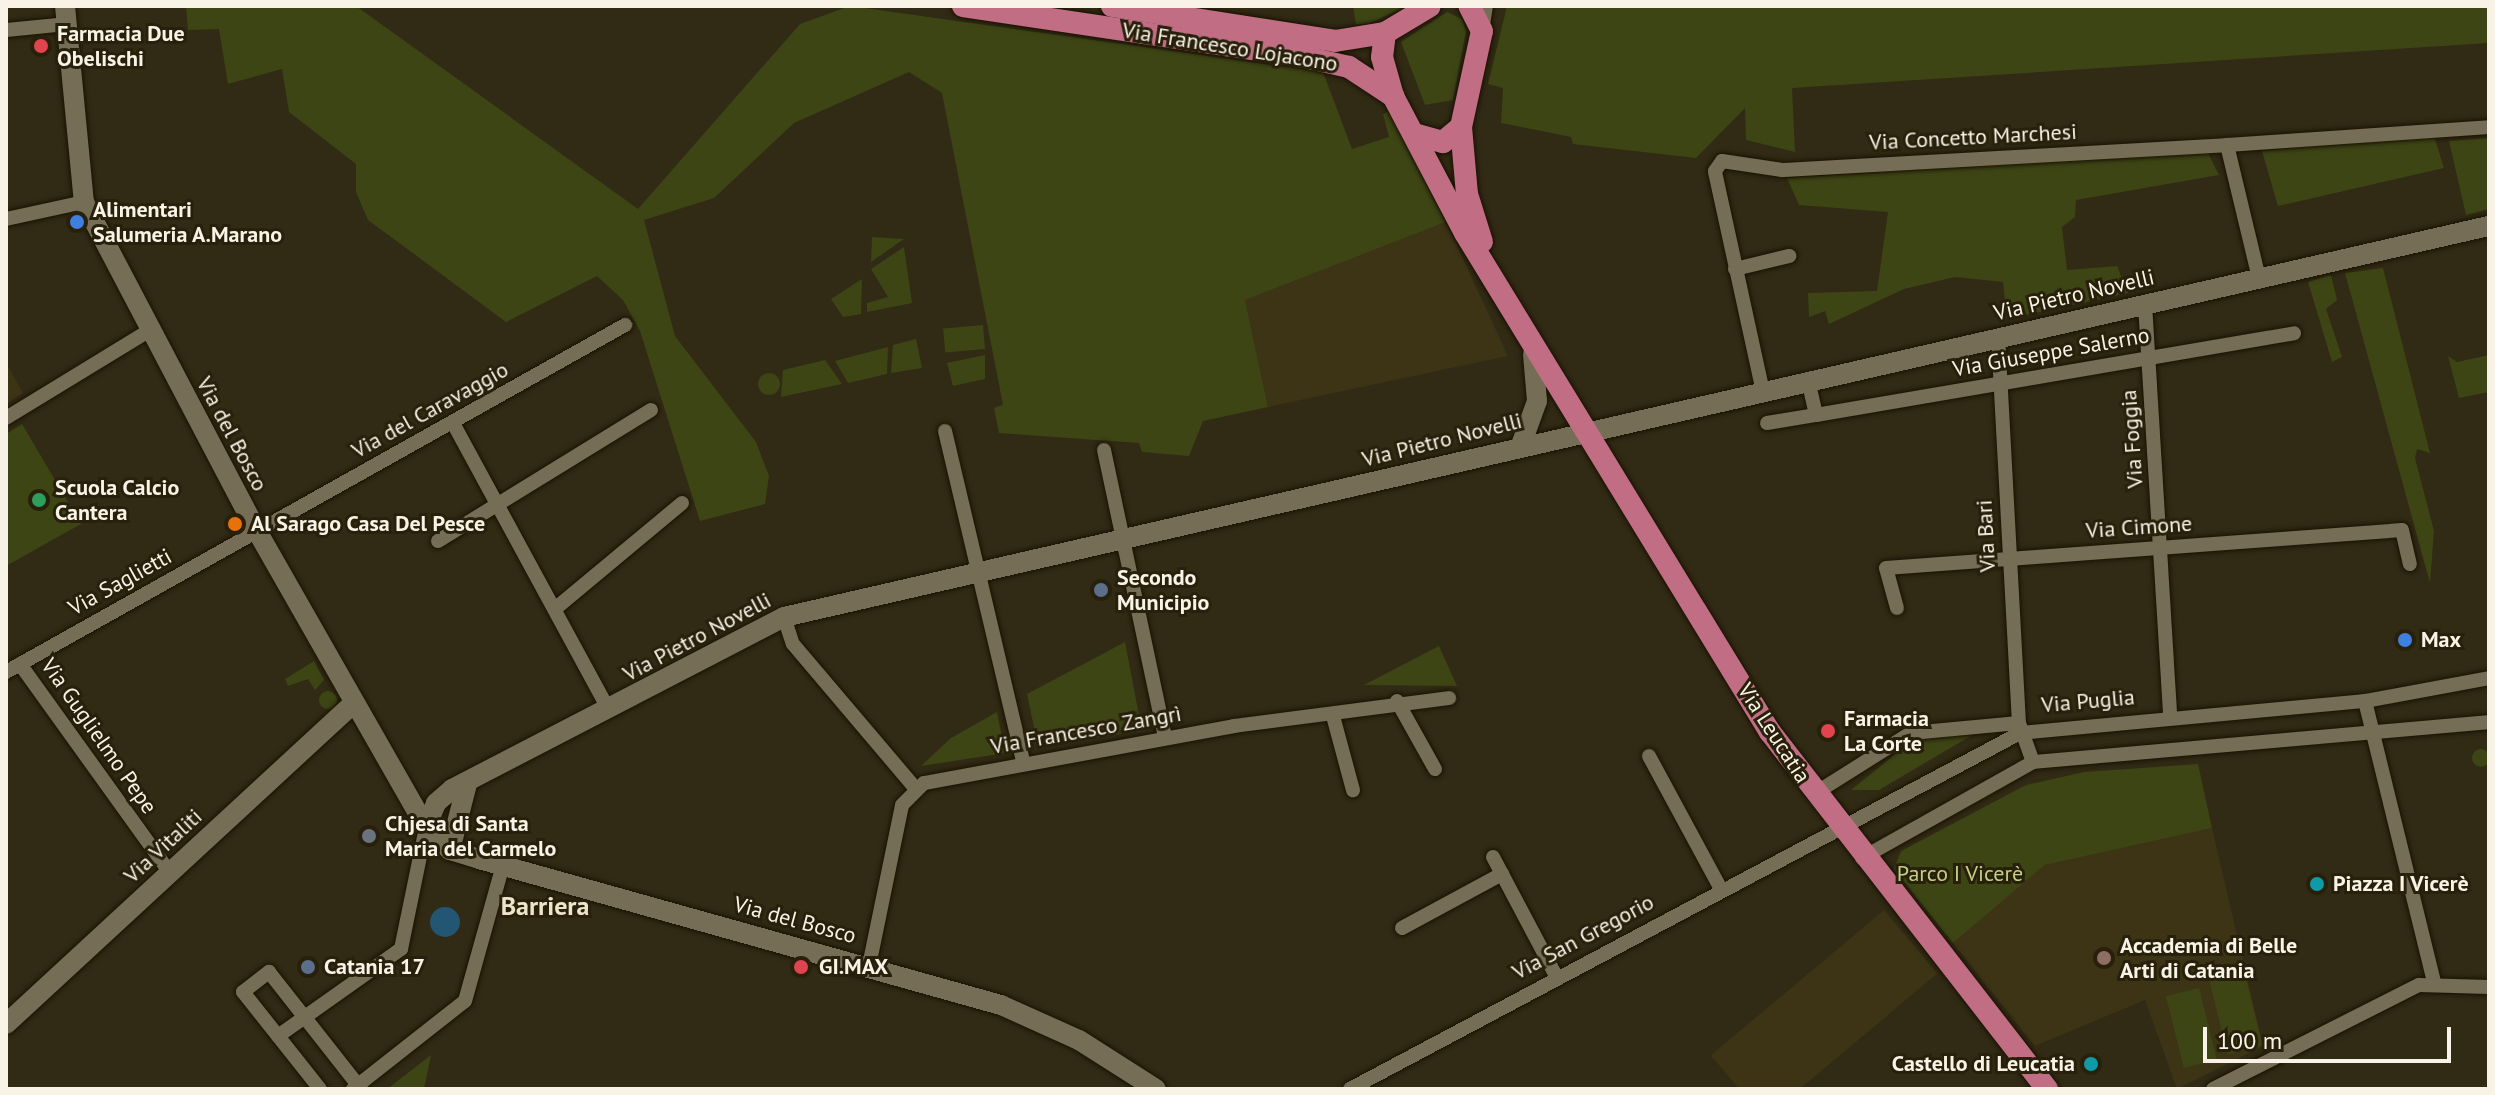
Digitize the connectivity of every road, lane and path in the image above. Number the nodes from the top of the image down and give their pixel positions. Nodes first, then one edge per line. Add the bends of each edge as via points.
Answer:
1 (963, 6) edge
2 (1112, 6) edge
3 (1430, 6) edge
4 (1469, 6) edge
5 (1486, 6) edge
6 (66, 15) edge
7 (6, 30) edge
8 (1482, 31) junction
9 (1385, 33) junction
10 (1393, 96) junction
11 (1461, 127) junction
12 (2489, 127) edge
13 (1418, 135) junction
14 (2227, 145) junction
15 (84, 202) junction
16 (6, 219) edge
17 (2489, 226) edge
18 (1789, 256) dead end
19 (1735, 269) junction
20 (1492, 274) junction
21 (2259, 278) junction
22 (2145, 304) junction
23 (625, 325) dead end
24 (150, 330) junction
25 (2294, 333) dead end
26 (1998, 336) junction
27 (1533, 354) junction
28 (2149, 357) junction
29 (1808, 380) junction
30 (2000, 383) junction
31 (1763, 392) junction
32 (651, 410) dead end
33 (1816, 415) junction
34 (6, 418) edge
35 (453, 423) junction
36 (1767, 423) dead end
37 (945, 431) dead end
38 (1586, 431) junction
39 (1521, 445) junction
40 (1104, 450) dead end
41 (682, 503) dead end
42 (498, 504) junction
43 (257, 531) junction
44 (1124, 538) junction
45 (438, 541) dead end
46 (2161, 547) junction
47 (2009, 559) junction
48 (2410, 564) dead end
49 (978, 571) junction
50 (556, 608) junction
51 (1897, 608) dead end
52 (784, 617) junction
53 (20, 664) junction
54 (6, 672) edge
55 (2489, 678) edge
56 (1449, 698) dead end
57 (1397, 701) junction
58 (2365, 701) junction
59 (353, 704) junction
60 (609, 710) junction
61 (1333, 716) junction
62 (2170, 716) junction
63 (2489, 722) edge
64 (2019, 728) junction
65 (2369, 734) junction
66 (1165, 738) junction
67 (1649, 756) dead end
68 (2033, 762) junction
69 (1024, 764) junction
70 (1435, 769) dead end
71 (467, 784) junction
72 (915, 788) junction
73 (1353, 790) dead end
74 (1814, 794) junction
75 (420, 819) junction
76 (1840, 828) junction
77 (450, 850) junction
78 (1493, 857) dead end
79 (1862, 858) junction
80 (503, 865) junction
81 (170, 873) junction
82 (1502, 874) junction
83 (1721, 889) junction
84 (1402, 928) dead end
85 (869, 966) junction
86 (1556, 976) junction
87 (2434, 982) junction
88 (2489, 987) edge
89 (303, 1016) junction
90 (6, 1024) edge
91 (278, 1036) junction
92 (357, 1088) edge
93 (320, 1089) edge
94 (1156, 1089) edge
95 (1350, 1089) edge
96 (2047, 1089) edge
97 (2213, 1089) edge

1 - 10 main road, Via Francesco Lojacono via 1322,61 1349,67
2 - 9 main road, Via Francesco Lojacono via 1317,40
3 - 9 main road
4 - 8 main road
5 - 8 street
6 - 7 street
6 - 15 main road, Via del Bosco
8 - 11 main road, Via Leucatia
9 - 10 main road via 1382,57
10 - 13 main road, Via Leucatia
11 - 13 main road via 1443,142
11 - 20 main road, Via Leucatia via 1467,194
12 - 14 street, Via Concetto Marchesi
13 - 20 main road, Via Leucatia
14 - 19 street, Via Concetto Marchesi via 1782,170 1722,161 1715,171
14 - 21 street
15 - 16 street
15 - 24 main road, Via del Bosco
17 - 21 main road, Via Pietro Novelli
18 - 19 street
19 - 31 street
20 - 27 main road, Via Leucatia
21 - 22 main road, Via Pietro Novelli
22 - 26 main road, Via Pietro Novelli
22 - 28 street, Via Foggia
23 - 35 street, Via del Caravaggio
24 - 34 street
24 - 43 main road, Via del Bosco
25 - 28 street, Via Giuseppe Salerno
26 - 29 main road, Via Pietro Novelli
26 - 30 street, Via Bari
27 - 38 main road, Via Leucatia
27 - 39 main road, Via Leucatia via 1537,401
28 - 30 street, Via Giuseppe Salerno
28 - 46 street, Via Foggia
29 - 31 main road, Via Pietro Novelli
29 - 33 street
30 - 33 street, Via Giuseppe Salerno
30 - 47 street, Via Bari
31 - 38 main road, Via Pietro Novelli
32 - 42 street
33 - 36 street, Via Giuseppe Salerno
35 - 42 street
35 - 43 street, Via del Caravaggio
37 - 49 street
38 - 39 main road, Via Pietro Novelli
38 - 74 main road, Via Leucatia
39 - 44 main road, Via Pietro Novelli
40 - 44 street
41 - 50 street
42 - 45 street
42 - 50 street
43 - 53 street, Via Saglietti
43 - 59 main road, Via del Bosco
44 - 49 main road, Via Pietro Novelli
44 - 66 street
46 - 47 street, Via Cimone
46 - 48 street, Via Cimone via 2402,530
46 - 62 street, Via Foggia
47 - 51 street, Via Cimone via 1886,568
47 - 64 street, Via Bari
49 - 52 main road, Via Pietro Novelli
49 - 69 street
50 - 60 street
52 - 60 main road, Via Pietro Novelli
52 - 72 street via 793,644
53 - 54 street, Via Saglietti
53 - 81 street, Via Guglielmo Pepe
55 - 58 street, Via Puglia
56 - 57 street, Via Francesco Zangrì
57 - 61 street, Via Francesco Zangrì
57 - 70 street
58 - 62 street, Via Puglia
58 - 65 street
59 - 75 main road, Via del Bosco
59 - 81 main road, Via Vitaliti
60 - 71 main road, Via Pietro Novelli
61 - 66 street, Via Francesco Zangrì
61 - 73 street
62 - 64 street, Via Puglia
63 - 65 street
64 - 68 street
64 - 74 street, Via Puglia via 1911,733
64 - 76 street, Via Puglia
65 - 68 street
65 - 87 street
66 - 69 street, Via Francesco Zangrì
67 - 83 street
68 - 79 street
69 - 72 street, Via Francesco Zangrì
71 - 75 main road, Via Pietro Novelli via 441,796
71 - 77 main road
72 - 85 street via 902,805
74 - 76 main road, Via Leucatia
75 - 77 main road, Via del Bosco
75 - 89 street via 401,949
76 - 79 main road, Via Leucatia
76 - 83 street, Via San Gregorio
77 - 80 main road, Via del Bosco
78 - 82 street
79 - 96 main road, Via Leucatia
80 - 85 main road, Via del Bosco
80 - 92 street via 465,1001
81 - 90 main road, Via Vitaliti
82 - 84 street
82 - 86 street
83 - 86 street, Via San Gregorio
85 - 94 main road, Via del Bosco via 1001,1005 1079,1040
86 - 95 street, Via San Gregorio
87 - 88 street
87 - 97 street
89 - 91 street
89 - 91 street via 269,972 243,992
89 - 92 street
91 - 93 street

